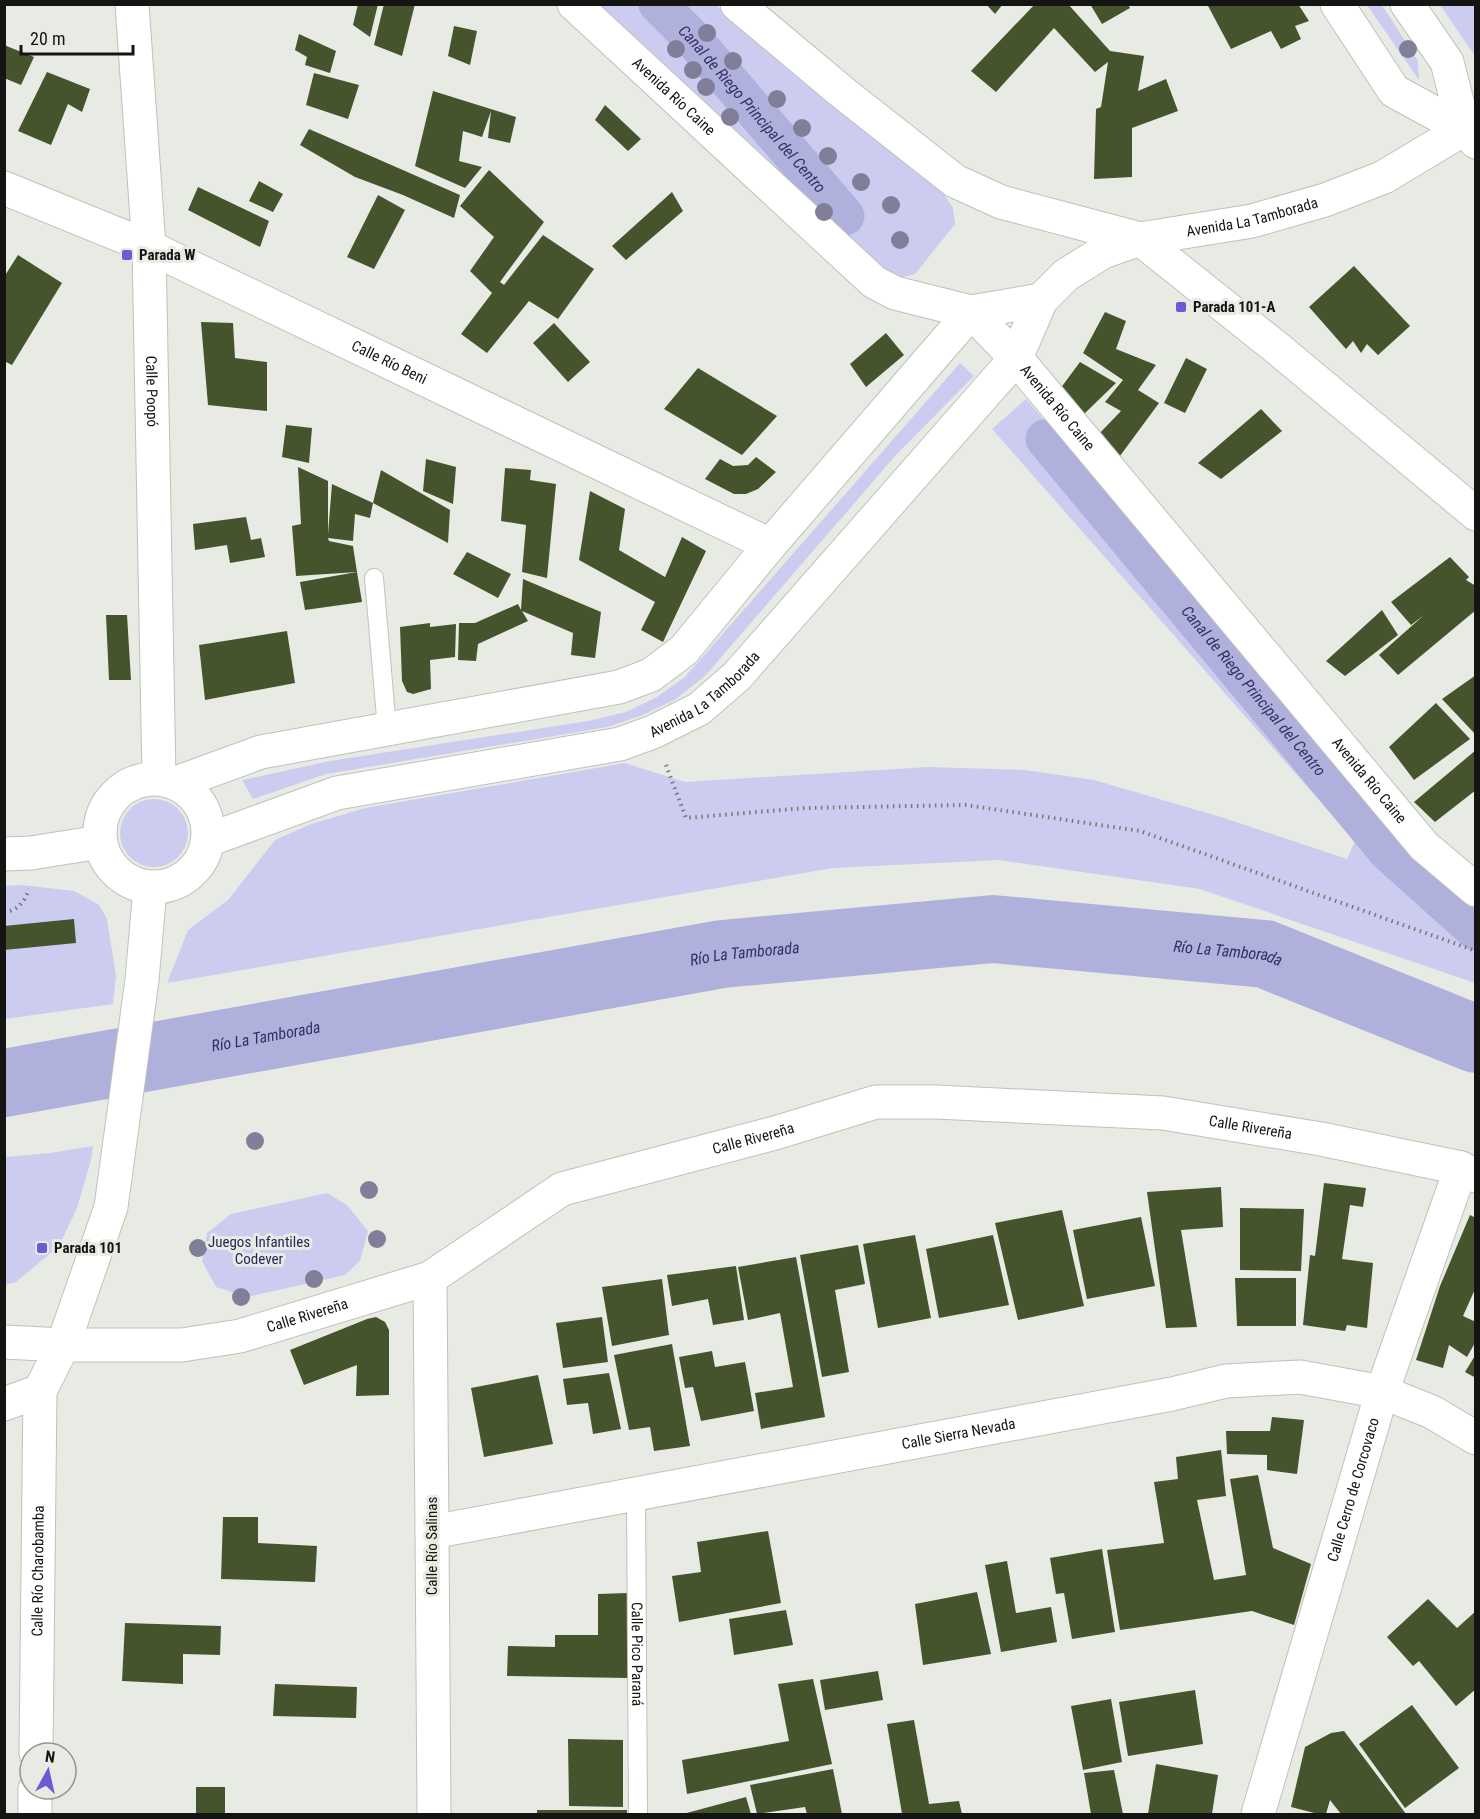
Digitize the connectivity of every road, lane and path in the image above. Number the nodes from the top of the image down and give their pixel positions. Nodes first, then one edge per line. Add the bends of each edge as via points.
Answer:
1 (132, 4) edge
2 (574, 4) edge
3 (737, 4) edge
4 (1337, 4) edge
5 (1407, 4) edge
6 (1470, 136) edge
7 (4, 188) edge
8 (1140, 240) junction
9 (149, 247) junction
10 (1041, 300) junction
11 (971, 312) junction
12 (1016, 358) junction
13 (1476, 514) edge
14 (770, 545) junction
15 (374, 578) dead end
16 (387, 729) junction
17 (653, 732) junction
18 (167, 781) junction
19 (208, 840) junction
20 (100, 842) junction
21 (4, 854) edge
22 (150, 888) junction
23 (1476, 890) edge
24 (1476, 951) edge
25 (1468, 1172) edge
26 (430, 1278) junction
27 (4, 1342) edge
28 (63, 1345) junction
29 (40, 1391) junction
30 (1382, 1392) junction
31 (4, 1404) edge
32 (1476, 1438) edge
33 (636, 1495) junction
34 (432, 1532) junction
35 (36, 1741) edge
36 (434, 1815) edge
37 (638, 1815) edge
38 (1258, 1815) edge

1 - 9 street, Calle Poopó
2 - 11 street, Avenida Río Caine via 874,282 895,293
3 - 8 street via 955,181 1001,202
4 - 6 street via 1394,90
5 - 6 street via 1447,62
6 - 8 street, Avenida La Tamborada via 1325,200 1252,221
7 - 9 street, Calle Río Beni
8 - 10 street, Avenida La Tamborada via 1103,252 1066,275
8 - 13 street
9 - 14 street, Calle Río Beni
9 - 18 street, Calle Poopó
10 - 11 street
10 - 12 street, Avenida La Tamborada
11 - 12 street, Avenida Río Caine
11 - 14 street
12 - 17 street, Avenida La Tamborada via 737,676 699,709
12 - 23 street, Avenida Río Caine via 1424,846
14 - 16 street via 684,650 651,675 619,687
15 - 16 lane
16 - 18 street via 261,752
17 - 19 street, Avenida La Tamborada via 620,744 337,793
17 - 24 path via 686,818 805,808 966,805 1140,831
18 - 19 street via 191,793 201,806
18 - 20 street via 142,780 113,796 99,825
19 - 22 street via 202,859 189,875 170,886
20 - 21 street
20 - 22 street via 107,863 116,873
22 - 28 street via 142,980 111,1207
25 - 26 street, Calle Rivereña via 1321,1139 1163,1113 876,1102 562,1189
25 - 30 street, Calle Cerro de Corcovaco
26 - 28 street, Calle Rivereña via 240,1336 182,1345
26 - 34 street, Calle Río Salinas
27 - 28 street, Calle Rivereña
28 - 29 street
29 - 31 street
29 - 35 street, Calle Río Charobamba
30 - 32 street, Calle Sierra Nevada via 1432,1412
30 - 33 street, Calle Sierra Nevada via 1300,1377 1226,1381
30 - 38 street, Calle Cerro de Corcovaco
33 - 34 street, Calle Sierra Nevada
33 - 37 lane, Calle Pico Paraná
34 - 36 street, Calle Río Salinas

